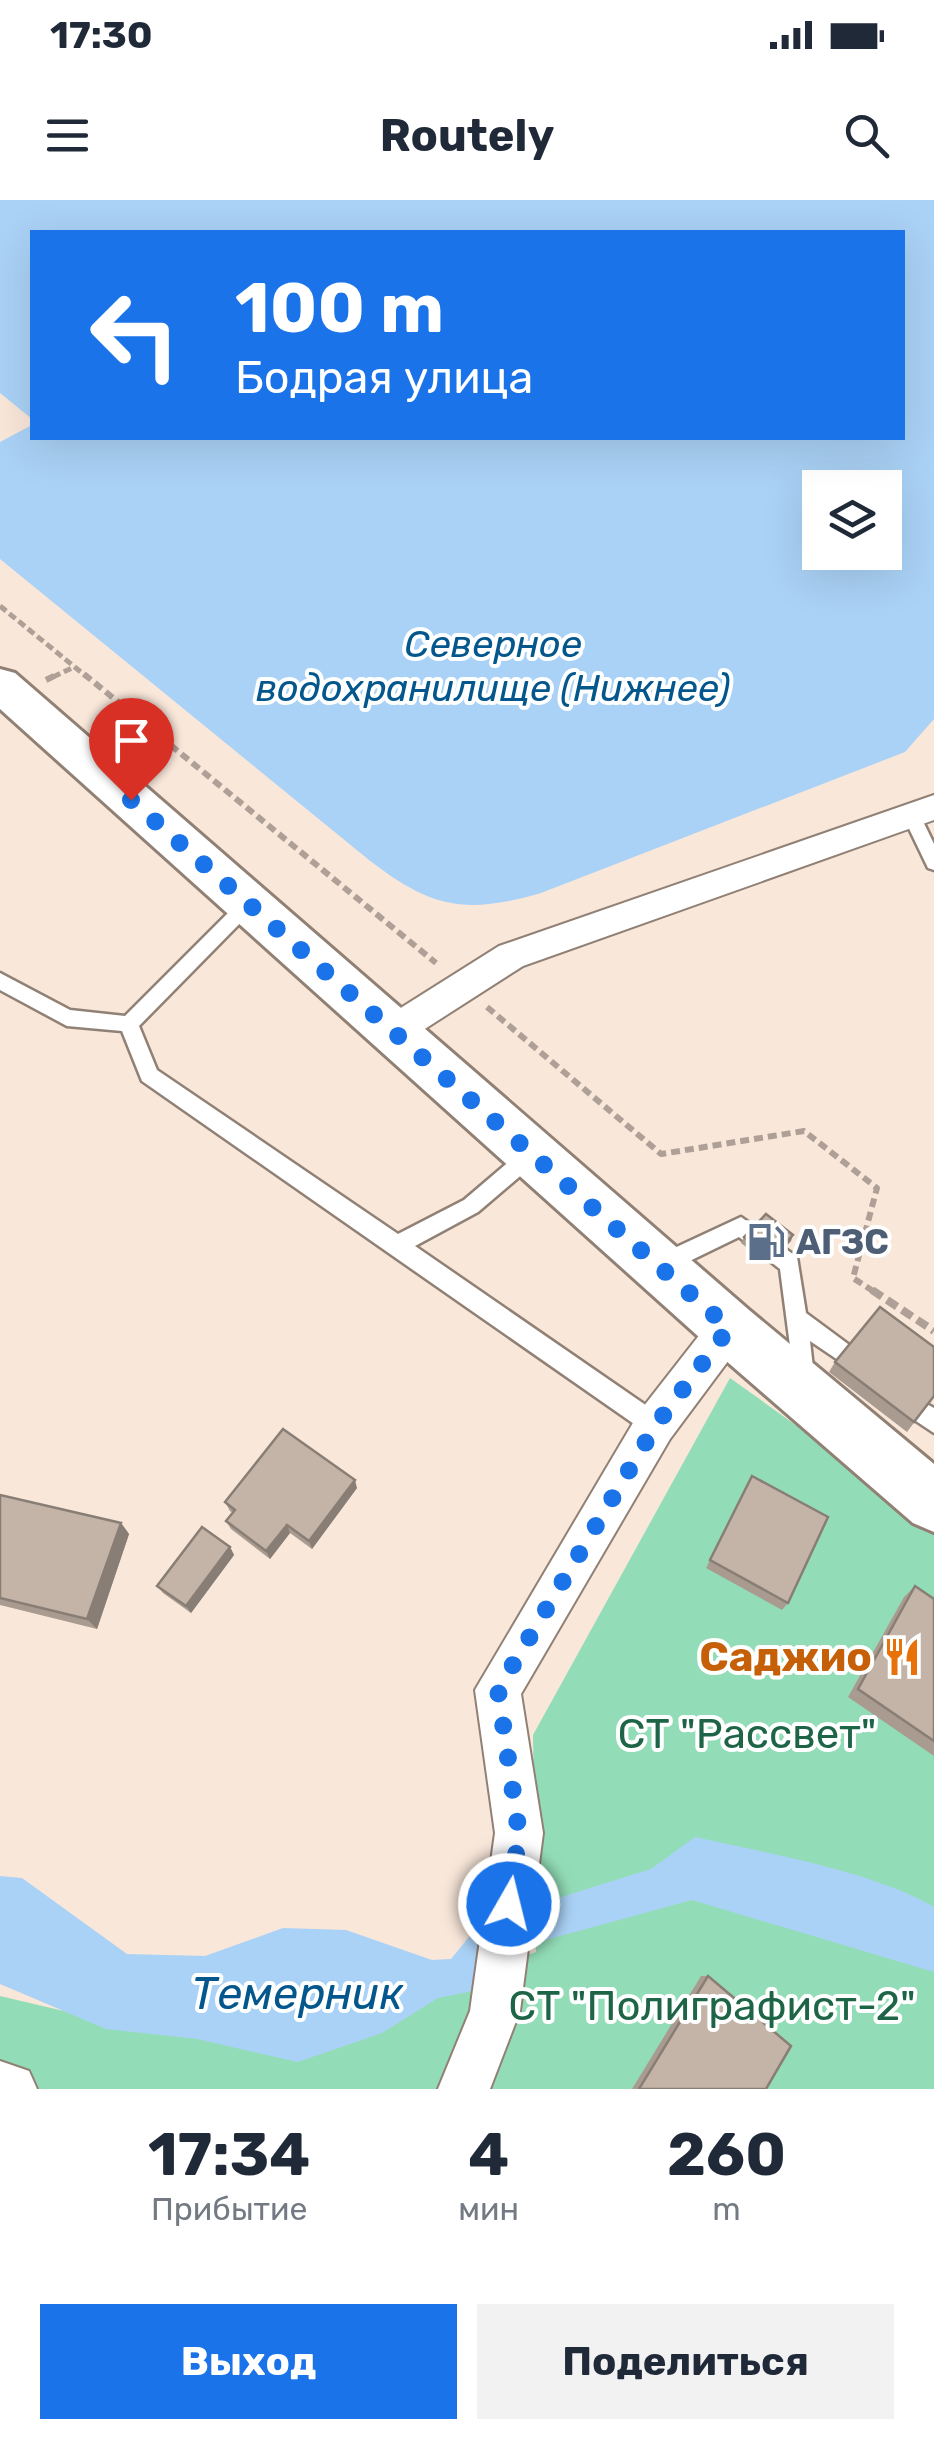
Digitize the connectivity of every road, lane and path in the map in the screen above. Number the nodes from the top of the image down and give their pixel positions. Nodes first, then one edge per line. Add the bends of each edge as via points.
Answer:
1 (0, 684) edge
2 (923, 811) edge
3 (934, 864) edge
4 (249, 903) junction
5 (0, 981) edge
6 (129, 1024) junction
7 (393, 1030) junction
8 (532, 1154) junction
9 (396, 1245) junction
10 (658, 1266) junction
11 (796, 1318) junction
12 (729, 1328) junction
13 (844, 1354) edge
14 (804, 1394) junction
15 (656, 1425) junction
16 (934, 1502) edge
17 (0, 2087) edge
18 (11, 2089) edge
19 (464, 2089) edge

1 - 4 main road
2 - 3 lane
2 - 7 street via 511,956
4 - 6 lane
4 - 7 main road
5 - 6 lane via 68,1018
6 - 9 lane via 149,1074
7 - 8 main road
8 - 9 lane via 472,1206
8 - 10 main road
9 - 15 lane
10 - 11 lane via 741,1226 790,1264
10 - 12 main road
11 - 13 lane
11 - 14 lane
12 - 14 main road
12 - 15 street
14 - 16 main road
15 - 19 street via 498,1690 519,1833 495,2011
17 - 18 street

